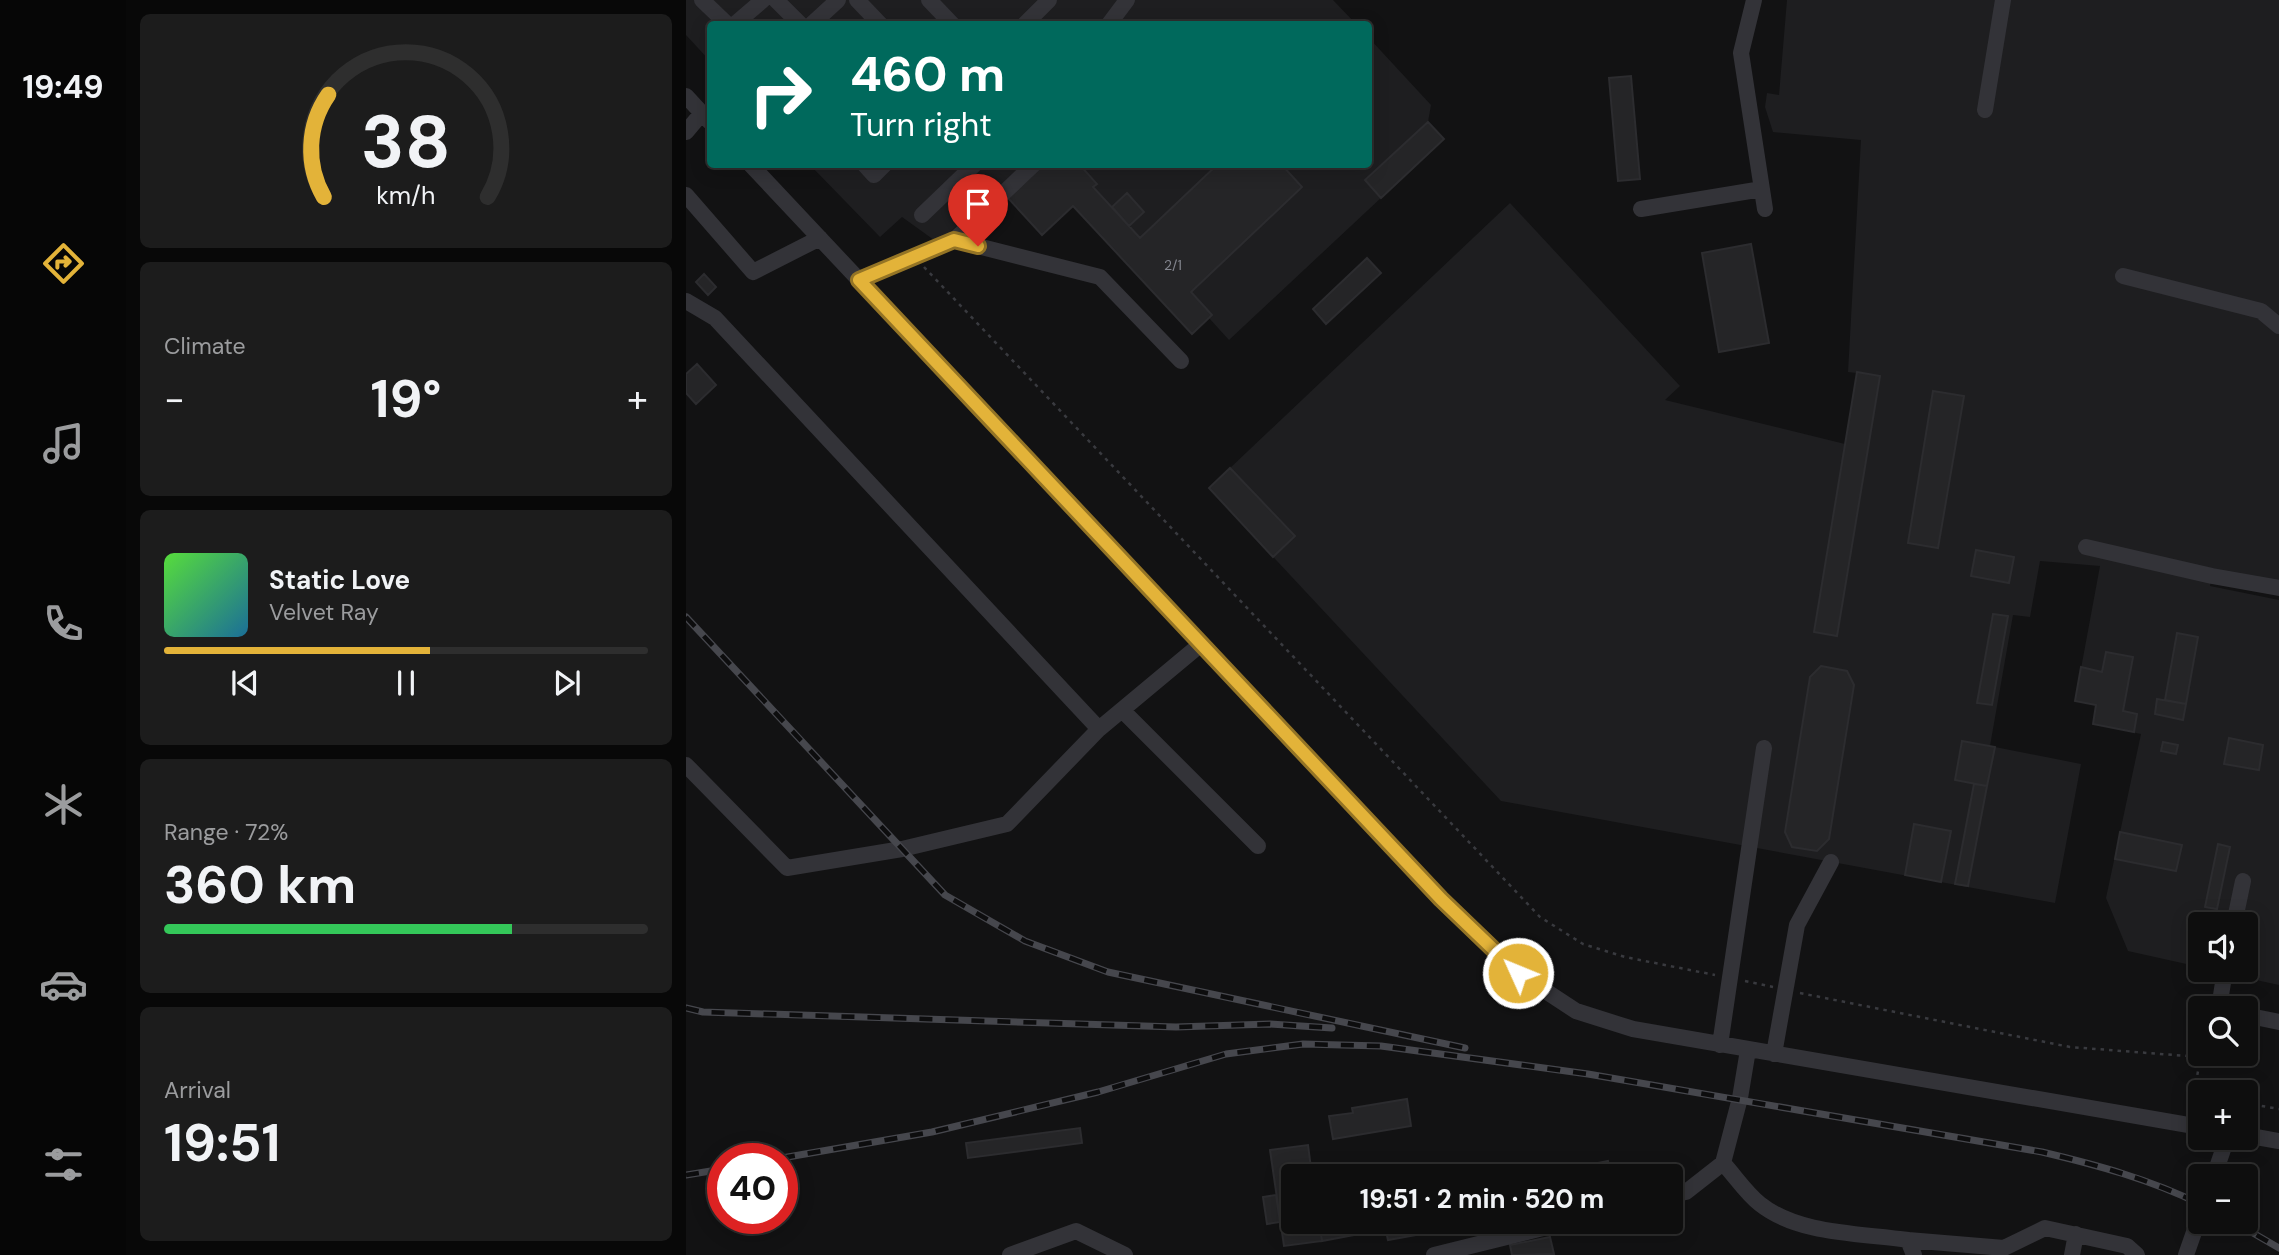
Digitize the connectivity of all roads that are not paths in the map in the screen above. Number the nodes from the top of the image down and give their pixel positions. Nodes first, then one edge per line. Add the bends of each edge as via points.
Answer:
1 (702, 0) edge
2 (763, 0) edge
3 (776, 0) edge
4 (838, 0) edge
5 (857, 0) edge
6 (929, 0) edge
7 (1049, 0) edge
8 (1754, 0) edge
9 (2003, 0) edge
10 (1124, 1) edge
11 (724, 21) edge
12 (738, 21) edge
13 (797, 21) edge
14 (815, 21) edge
15 (877, 21) edge
16 (949, 21) edge
17 (1028, 21) edge
18 (1111, 21) edge
19 (686, 96) edge
20 (1985, 110) dead end
21 (706, 118) edge
22 (686, 132) edge
23 (754, 168) edge
24 (868, 168) edge
25 (881, 168) edge
26 (971, 168) edge
27 (1030, 168) edge
28 (1762, 189) junction
29 (686, 195) edge
30 (1642, 209) dead end
31 (1765, 209) dead end
32 (922, 215) dead end
33 (820, 238) junction
34 (954, 240) junction
35 (2123, 276) dead end
36 (859, 280) junction
37 (686, 300) edge
38 (2279, 326) edge
39 (1181, 361) dead end
40 (2086, 547) dead end
41 (2279, 588) edge
42 (1201, 644) junction
43 (1122, 710) junction
44 (1099, 729) junction
45 (1764, 748) dead end
46 (686, 765) edge
47 (1258, 846) dead end
48 (1831, 862) dead end
49 (2243, 881) dead end
50 (2237, 912) edge
51 (2258, 1017) edge
52 (2279, 1021) edge
53 (1720, 1045) junction
54 (1748, 1050) junction
55 (1774, 1054) junction
56 (2188, 1125) edge
57 (2258, 1137) edge
58 (2279, 1141) edge
59 (1723, 1163) junction
60 (1683, 1193) edge
61 (1519, 1234) edge
62 (2076, 1234) junction
63 (2193, 1234) edge
64 (1911, 1247) edge
65 (2103, 1248) edge
66 (1010, 1255) edge
67 (1125, 1255) edge
68 (1434, 1255) edge
69 (2072, 1255) edge
70 (2137, 1255) edge
71 (2186, 1255) edge

1 - 11 street
2 - 12 street
3 - 13 street
4 - 14 street
5 - 15 street
6 - 16 street
7 - 17 street
8 - 28 street via 1741,53
9 - 20 street
10 - 18 street
19 - 21 street
21 - 22 street
23 - 33 street
24 - 25 street via 874,175
26 - 32 street
27 - 34 street
28 - 30 street
28 - 31 street
29 - 33 street via 754,272
33 - 36 street
34 - 36 street
34 - 39 street via 1100,278
35 - 38 street via 2261,310
36 - 42 street
37 - 44 street via 715,318
40 - 41 street
42 - 43 street
42 - 53 street via 1441,899 1518,973 1576,1011 1633,1030
43 - 44 street
43 - 47 street
44 - 46 street via 1007,824 902,849 787,868
45 - 53 street
48 - 55 street via 1797,925
49 - 50 street
51 - 52 street
53 - 54 street
54 - 55 street
54 - 59 street
55 - 56 street
57 - 58 street
59 - 60 street
59 - 64 street via 1760,1204 1786,1219
61 - 68 street
62 - 64 street via 2045,1228 2004,1248
62 - 65 street
62 - 69 street
63 - 71 street
65 - 70 street via 2127,1246
66 - 67 street via 1076,1231

